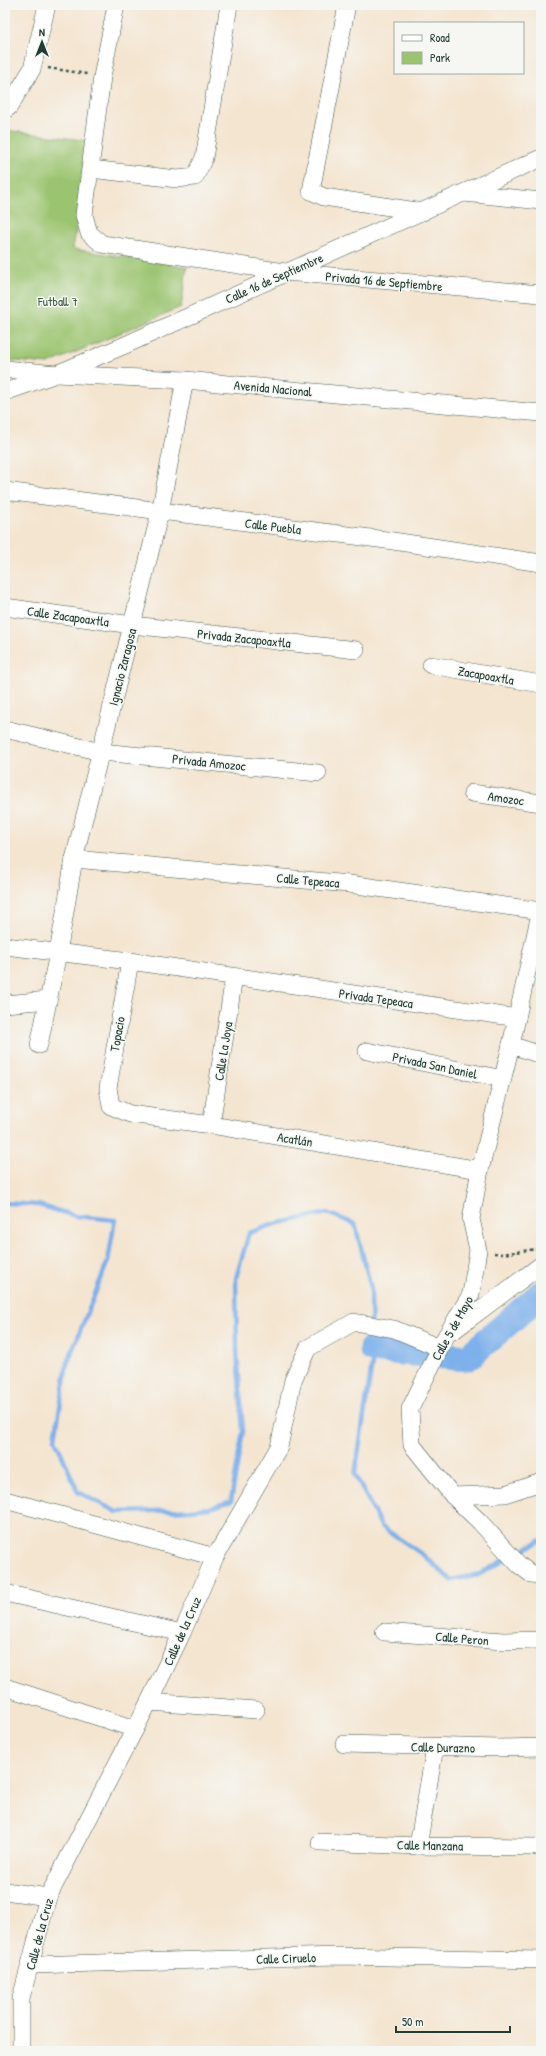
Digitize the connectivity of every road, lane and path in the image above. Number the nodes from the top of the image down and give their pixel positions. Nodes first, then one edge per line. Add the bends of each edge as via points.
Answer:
1 (47, 5) edge
2 (116, 5) edge
3 (229, 5) edge
4 (346, 5) edge
5 (32, 69) junction
6 (102, 77) junction
7 (5, 110) edge
8 (541, 158) edge
9 (91, 169) junction
10 (464, 193) junction
11 (541, 201) edge
12 (423, 212) junction
13 (286, 272) junction
14 (541, 294) edge
15 (5, 369) edge
16 (56, 374) junction
17 (185, 380) junction
18 (5, 392) edge
19 (541, 413) edge
20 (5, 491) edge
21 (160, 512) junction
22 (541, 563) edge
23 (5, 607) edge
24 (132, 625) junction
25 (356, 650) dead end
26 (431, 665) dead end
27 (541, 684) edge
28 (5, 729) edge
29 (100, 752) junction
30 (318, 773) dead end
31 (472, 793) dead end
32 (541, 803) edge
33 (74, 860) junction
34 (541, 910) edge
35 (5, 946) edge
36 (58, 953) junction
37 (130, 961) junction
38 (234, 977) junction
39 (48, 1000) junction
40 (5, 1004) edge
41 (517, 1018) junction
42 (39, 1045) dead end
43 (511, 1045) junction
44 (367, 1051) dead end
45 (541, 1054) edge
46 (502, 1079) junction
47 (111, 1106) joint
48 (211, 1125) junction
49 (480, 1170) junction
50 (541, 1248) edge
51 (478, 1250) junction
52 (541, 1265) edge
53 (439, 1349) junction
54 (541, 1482) edge
55 (453, 1496) junction
56 (5, 1500) edge
57 (215, 1556) junction
58 (541, 1575) edge
59 (5, 1594) edge
60 (384, 1632) dead end
61 (182, 1633) junction
62 (541, 1640) edge
63 (5, 1687) edge
64 (149, 1702) junction
65 (256, 1710) dead end
66 (134, 1729) junction
67 (344, 1744) dead end
68 (435, 1747) junction
69 (541, 1747) edge
70 (320, 1842) dead end
71 (418, 1846) junction
72 (541, 1847) edge
73 (5, 1891) edge
74 (48, 1897) junction
75 (541, 1960) edge
76 (31, 1965) junction
77 (13, 1998) edge
78 (21, 2051) edge

1 - 5 street
2 - 6 street
3 - 9 street via 204,158 195,177 177,179
4 - 12 street via 311,191 324,197
5 - 6 path via 49,68
5 - 7 street
6 - 9 street
8 - 10 street, Calle 16 de Septiembre
9 - 13 street, Privada 16 de Septiembre via 84,215 88,233 102,244
10 - 11 street
10 - 12 street, Calle 16 de Septiembre
12 - 13 street, Calle 16 de Septiembre
13 - 14 street, Privada 16 de Septiembre
13 - 16 street, Calle 16 de Septiembre
15 - 16 street, Avenida Nacional
16 - 17 street, Avenida Nacional
16 - 18 street, Calle 16 de Septiembre
17 - 19 street, Avenida Nacional
17 - 21 street, Ignacio Zaragosa
20 - 21 street, Calle Puebla
21 - 22 street, Calle Puebla via 386,540
21 - 24 street, Ignacio Zaragosa
23 - 24 street, Calle Zacapoaxtla
24 - 25 street, Privada Zacapoaxtla
24 - 29 street, Ignacio Zaragosa
26 - 27 street, Zacapoaxtla
28 - 29 street, Privada Amozoc
29 - 30 street, Privada Amozoc
29 - 33 street, Ignacio Zaragosa
31 - 32 street, Amozoc
33 - 34 street, Calle Tepeaca via 349,884
33 - 36 street, Ignacio Zaragosa
34 - 41 street, Calle 5 de Mayo
35 - 36 street
36 - 37 street
36 - 39 street, Ignacio Zaragosa
37 - 38 street
37 - 47 street, Topacio via 108,1088
38 - 41 street, Privada Tepeaca
38 - 48 street, Calle La Joya
39 - 40 street
39 - 42 street, Ignacio Zaragosa
41 - 43 street, Calle 5 de Mayo
43 - 45 street
43 - 46 street, Calle 5 de Mayo
44 - 46 street, Privada San Daniel
46 - 49 street, Calle 5 de Mayo
47 - 48 street, Acatlán via 130,1114
48 - 49 street, Acatlán
49 - 51 street, Calle 5 de Mayo via 471,1219
50 - 51 path via 502,1254
51 - 53 street, Calle 5 de Mayo via 471,1294
52 - 53 street
53 - 55 street, Calle 5 de Mayo via 410,1409 412,1445
53 - 57 street, Calle de la Cruz via 394,1329 354,1322 308,1348 293,1380 278,1447
54 - 55 street via 505,1494
55 - 58 street, Calle 5 de Mayo via 519,1565 531,1574
56 - 57 street
57 - 61 street, Calle de la Cruz
59 - 61 street
60 - 62 street, Calle Peron via 503,1641
61 - 64 street, Calle de la Cruz
63 - 66 street
64 - 65 street
64 - 66 street, Calle de la Cruz
66 - 74 street, Calle de la Cruz
67 - 68 street, Calle Durazno
68 - 69 street, Calle Durazno
68 - 71 street
70 - 71 street, Calle Manzana
71 - 72 street, Calle Manzana
73 - 74 street
74 - 76 street, Calle de la Cruz
75 - 76 street, Calle Ciruelo via 338,1956
76 - 77 street, Calle de la Cruz
77 - 78 street, Calle de la Cruz

